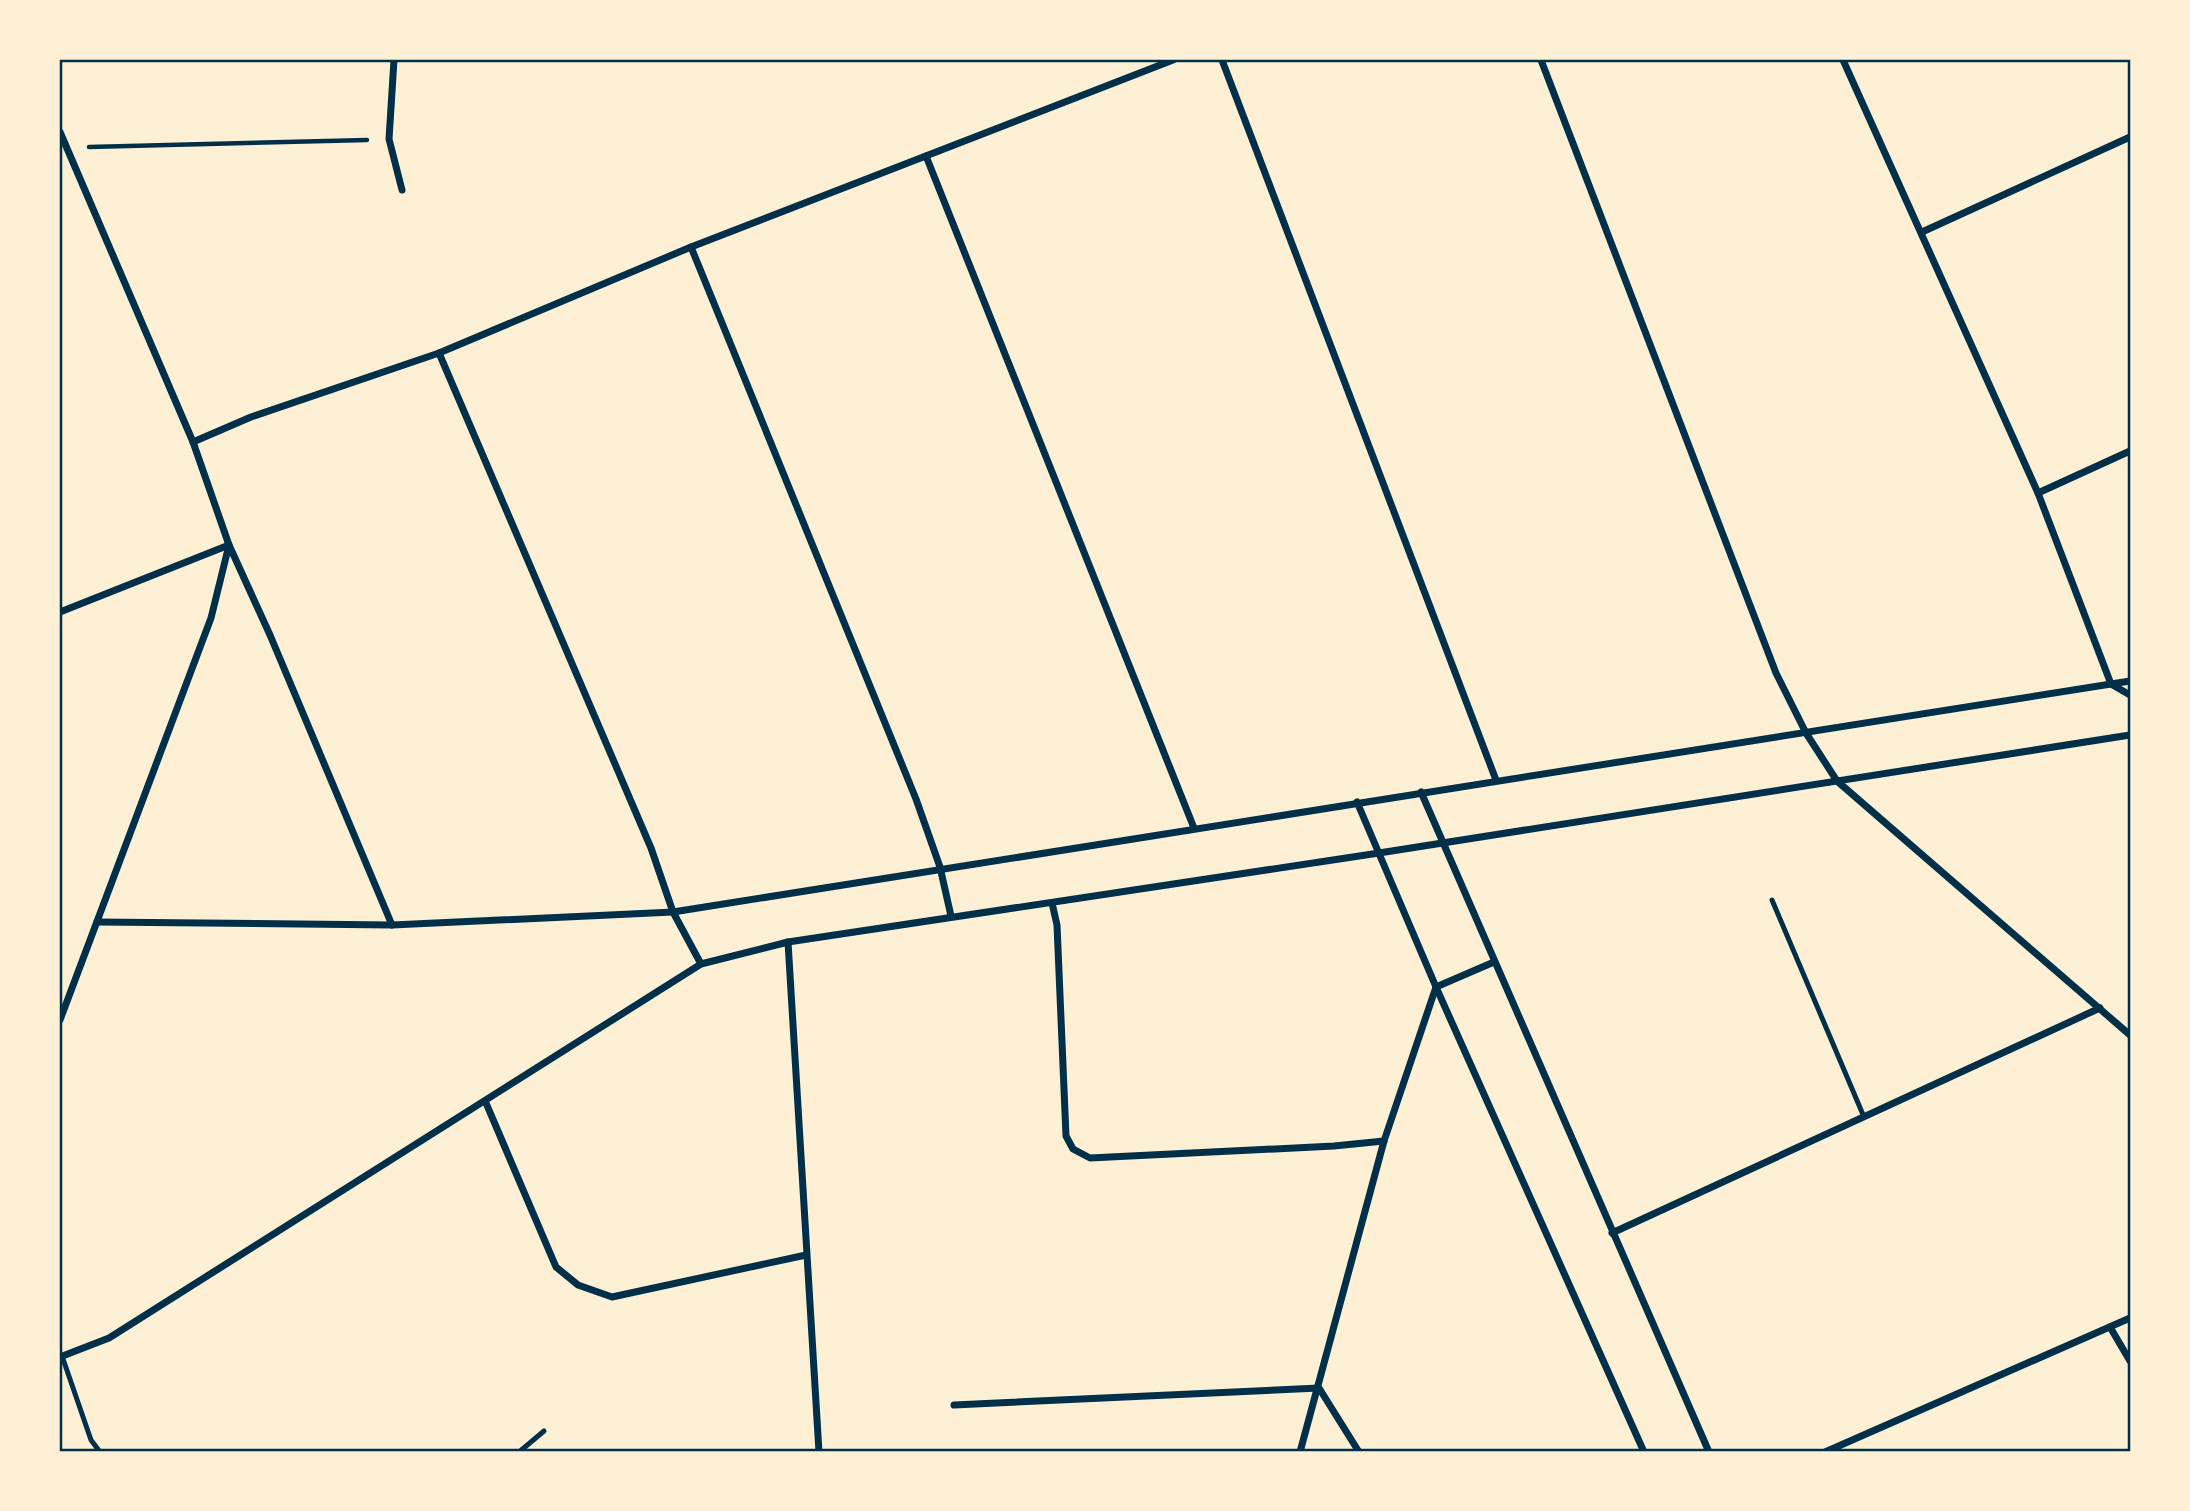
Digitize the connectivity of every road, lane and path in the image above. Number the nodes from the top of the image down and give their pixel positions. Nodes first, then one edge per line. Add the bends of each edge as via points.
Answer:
1 (394, 60) edge
2 (1172, 60) edge
3 (1222, 60) edge
4 (1541, 60) edge
5 (1843, 60) edge
6 (60, 132) edge
7 (2130, 137) edge
8 (389, 139) junction
9 (65, 148) junction
10 (926, 156) junction
11 (402, 190) dead end
12 (1922, 232) junction
13 (691, 247) junction
14 (439, 353) junction
15 (193, 442) junction
16 (2130, 451) edge
17 (2038, 493) junction
18 (229, 545) junction
19 (60, 612) edge
20 (2130, 681) edge
21 (2111, 684) junction
22 (2130, 695) edge
23 (1806, 733) junction
24 (2130, 735) edge
25 (1496, 780) junction
26 (1837, 781) junction
27 (1421, 792) junction
28 (1357, 802) junction
29 (1194, 828) junction
30 (1443, 843) junction
31 (1379, 853) junction
32 (940, 867) junction
33 (1772, 900) dead end
34 (1052, 903) junction
35 (673, 912) junction
36 (951, 916) junction
37 (97, 922) junction
38 (391, 925) junction
39 (788, 942) junction
40 (1494, 962) junction
41 (701, 964) junction
42 (1436, 987) junction
43 (2100, 1007) junction
44 (60, 1020) edge
45 (2130, 1035) edge
46 (486, 1103) junction
47 (1864, 1117) junction
48 (1384, 1141) junction
49 (1612, 1233) junction
50 (806, 1255) junction
51 (2130, 1318) edge
52 (2110, 1328) junction
53 (61, 1356) edge
54 (2130, 1361) edge
55 (1319, 1388) junction
56 (954, 1405) dead end
57 (544, 1431) dead end
58 (100, 1451) edge
59 (519, 1451) edge
60 (819, 1451) edge
61 (1300, 1451) edge
62 (1359, 1451) edge
63 (1644, 1451) edge
64 (1709, 1451) edge
65 (1825, 1451) edge

1 - 8 street
2 - 10 street
3 - 25 street
4 - 23 street via 1776,673
5 - 12 street
6 - 9 street
7 - 12 street
8 - 9 path
8 - 11 street
9 - 15 street
10 - 13 street
10 - 29 street
12 - 17 street
13 - 14 street
13 - 32 street
14 - 15 street via 251,417
14 - 35 street via 651,848
15 - 18 street
16 - 17 street
17 - 21 street
18 - 19 street
18 - 37 street via 211,618
18 - 38 street
20 - 21 street
21 - 22 street
21 - 23 street
23 - 25 street
23 - 26 street
24 - 26 street
25 - 27 street
26 - 30 street
26 - 43 street
27 - 28 street
27 - 30 street
28 - 29 street
28 - 31 street
29 - 32 street
30 - 31 street
30 - 40 street
31 - 34 street
31 - 42 street
32 - 35 street
32 - 36 street
33 - 47 lane
34 - 36 street
34 - 48 street via 1057,925 1066,1136 1073,1149 1090,1158
35 - 38 street
35 - 41 street
36 - 39 street
37 - 38 street
37 - 44 street
39 - 41 street
39 - 50 street
40 - 42 street
40 - 49 street
41 - 46 street
42 - 48 street
42 - 63 street
43 - 45 street
43 - 47 street
46 - 50 street via 556,1267 578,1285 612,1297
46 - 53 street via 109,1338
47 - 49 street
48 - 55 street
49 - 64 street
50 - 60 street
51 - 52 street
52 - 54 street
52 - 65 street
53 - 58 lane via 91,1440
55 - 56 street
55 - 61 street
55 - 62 street
57 - 59 lane

